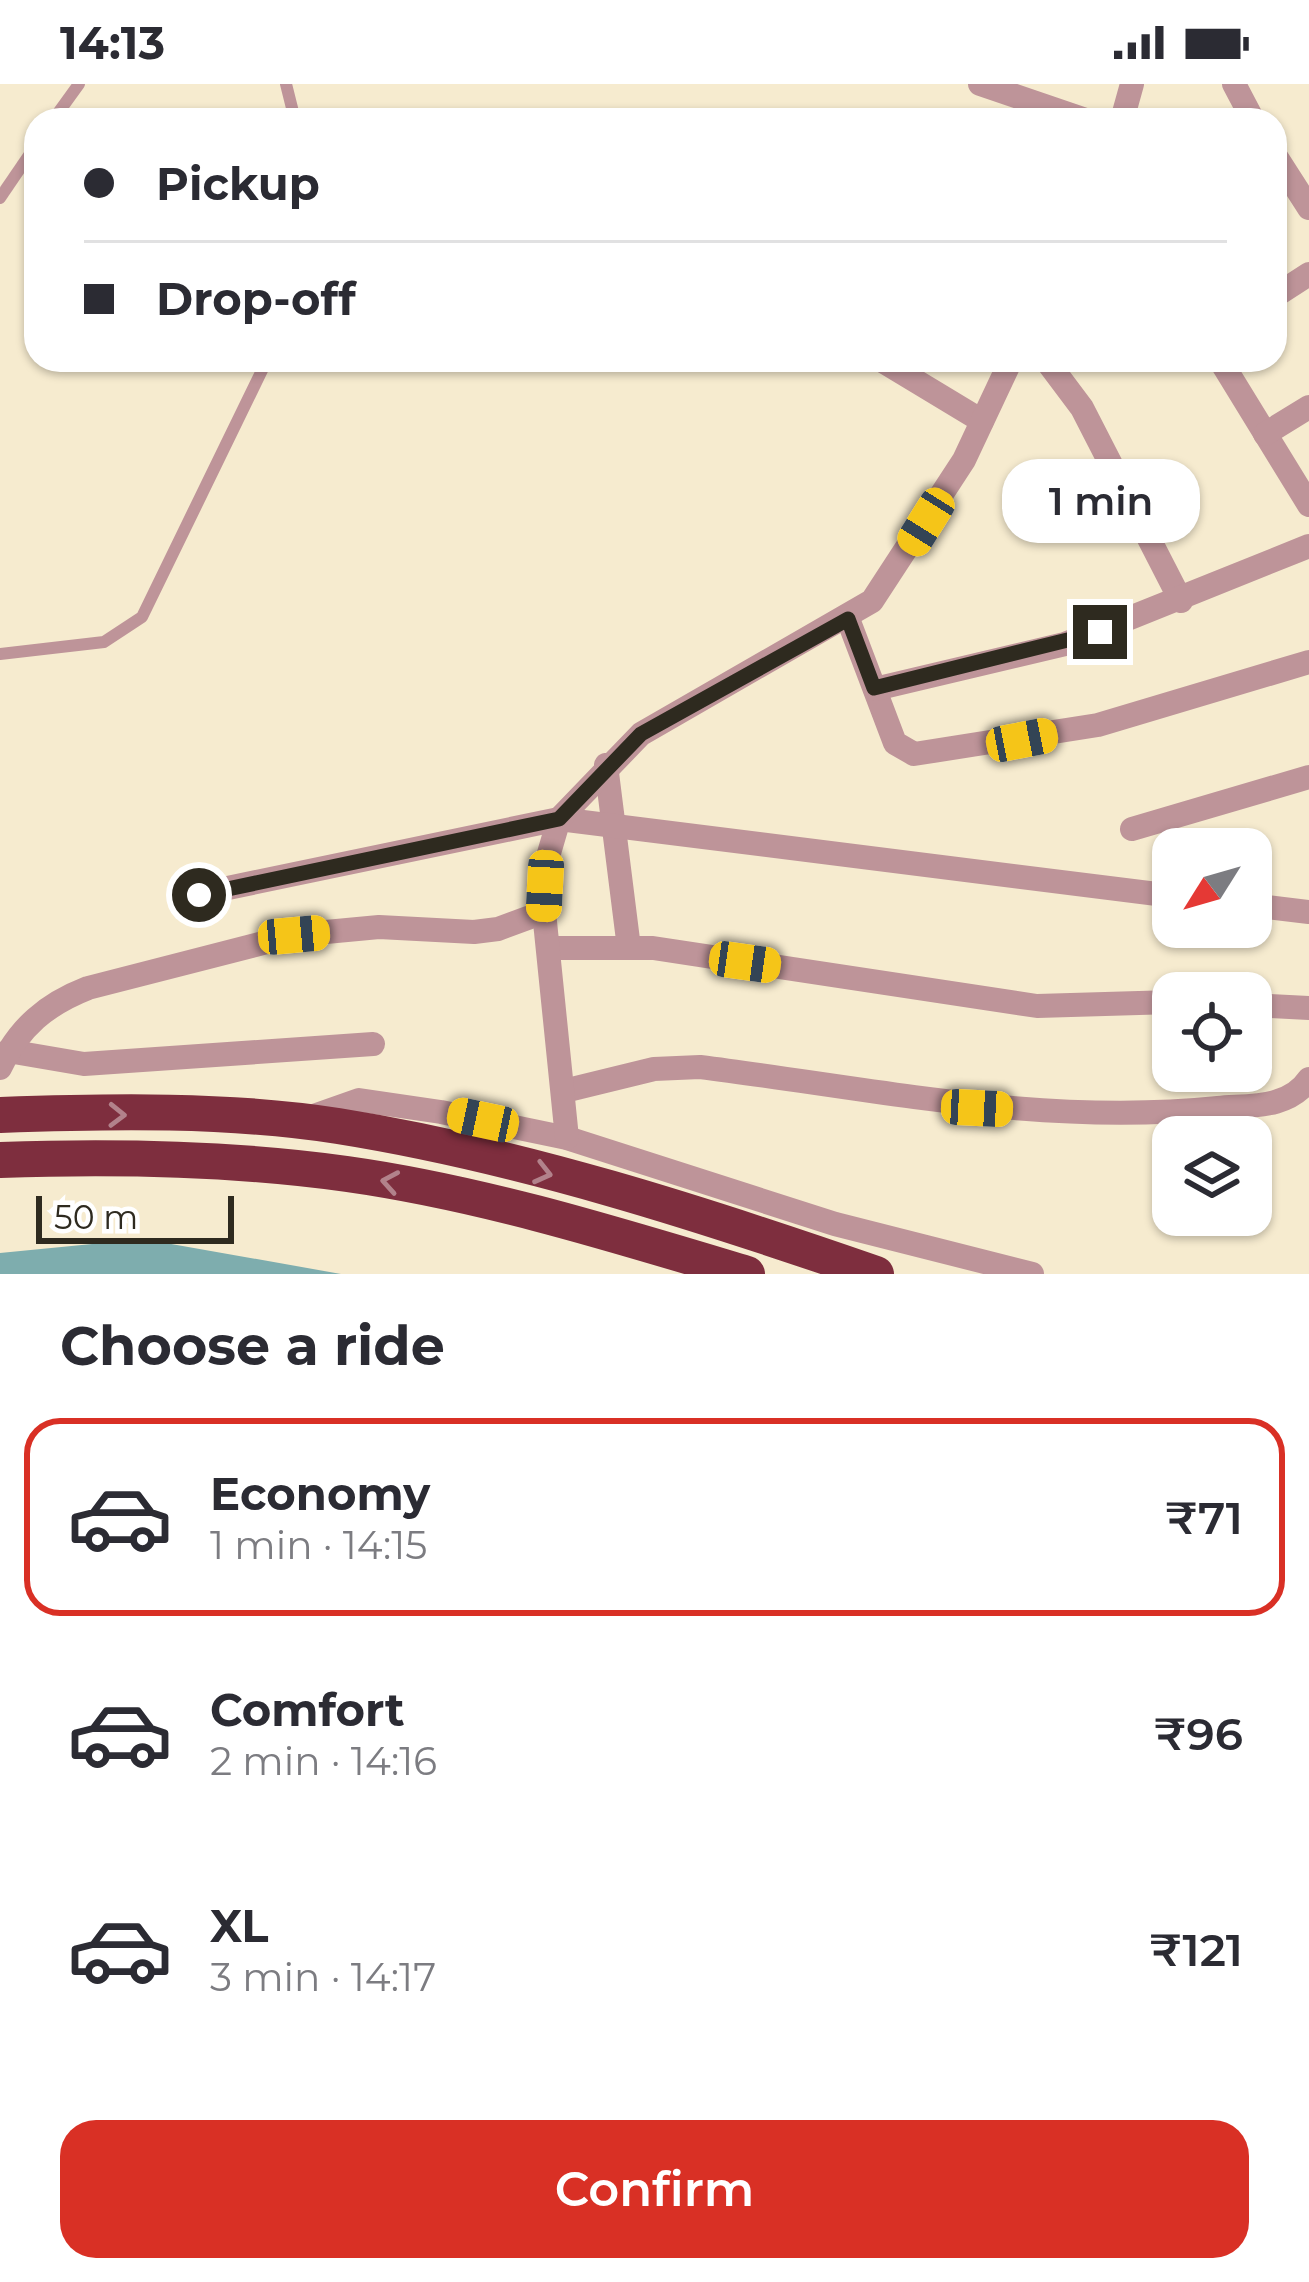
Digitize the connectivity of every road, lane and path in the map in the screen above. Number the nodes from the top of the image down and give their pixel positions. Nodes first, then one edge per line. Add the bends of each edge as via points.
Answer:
1 (980, 84) edge
2 (1051, 108) edge
3 (24, 163) edge
4 (1287, 173) edge
5 (0, 198) edge
6 (1309, 208) edge
7 (261, 372) edge
8 (901, 372) edge
9 (1005, 372) edge
10 (1055, 372) edge
11 (1227, 372) edge
12 (1309, 407) edge
13 (982, 421) junction
14 (1265, 434) junction
15 (1309, 505) edge
16 (1309, 546) edge
17 (1181, 601) junction
18 (848, 619) junction
19 (0, 654) edge
20 (1309, 662) edge
21 (874, 688) junction
22 (606, 765) junction
23 (1309, 777) edge
24 (559, 819) junction
25 (616, 827) junction
26 (1132, 830) dead end
27 (1152, 893) edge
28 (199, 895) dead end
29 (1272, 908) edge
30 (544, 911) junction
31 (1309, 913) edge
32 (548, 948) junction
33 (629, 948) junction
34 (1152, 1003) edge
35 (1272, 1006) edge
36 (1309, 1008) edge
37 (373, 1044) dead end
38 (4, 1060) edge
39 (1309, 1079) edge
40 (564, 1091) junction
41 (0, 1115) edge
42 (297, 1123) junction
43 (567, 1138) junction
44 (0, 1160) edge
45 (747, 1274) edge
46 (876, 1274) edge
47 (1032, 1274) edge

1 - 2 street
3 - 5 lane
4 - 6 street
7 - 19 lane via 142,617 104,641
8 - 13 street
9 - 13 street
10 - 17 street via 1082,408
11 - 14 street
12 - 14 street
13 - 18 street via 888,584
14 - 15 street
16 - 17 street
17 - 21 street via 1065,644
18 - 21 street
18 - 22 street via 678,709
20 - 21 street via 1098,725 933,754 903,752
22 - 24 street
22 - 25 street
23 - 26 street
24 - 25 street
24 - 28 street
24 - 30 street
25 - 27 street
25 - 33 street
29 - 31 street
30 - 32 street
30 - 38 street via 498,929 379,927 227,948 62,998 30,1022
32 - 33 street
32 - 40 street
33 - 34 street via 957,998 1037,1006
35 - 36 street
37 - 38 street via 84,1064
39 - 40 street via 1276,1102 1133,1117 977,1108 700,1067 654,1069
40 - 43 street
41 -> 42 highway
42 - 43 street via 370,1100
42 -> 46 highway via 550,1174
43 - 47 street via 835,1224
45 -> 44 highway via 447,1192 347,1174 167,1159

